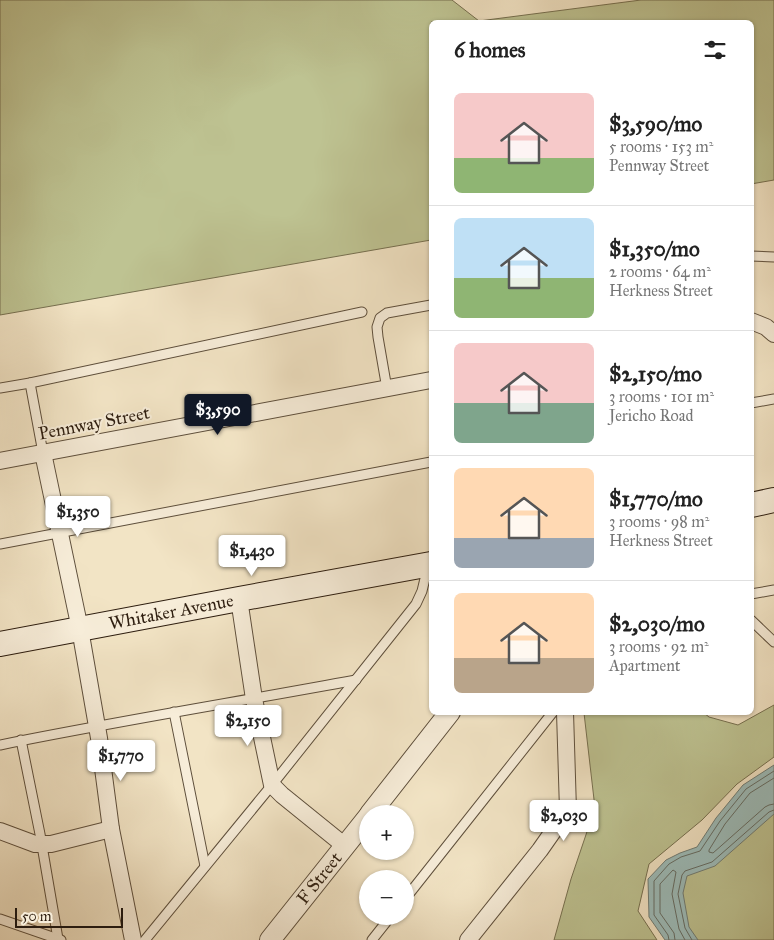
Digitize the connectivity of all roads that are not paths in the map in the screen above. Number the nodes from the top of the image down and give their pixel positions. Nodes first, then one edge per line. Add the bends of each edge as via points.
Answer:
1 (754, 256) edge
2 (774, 257) edge
3 (429, 305) edge
4 (362, 312) dead end
5 (754, 322) edge
6 (774, 334) edge
7 (429, 380) edge
8 (30, 383) junction
9 (0, 388) edge
10 (387, 389) junction
11 (774, 399) edge
12 (754, 402) edge
13 (43, 453) junction
14 (0, 461) edge
15 (429, 462) edge
16 (774, 500) edge
17 (754, 503) edge
18 (61, 533) junction
19 (0, 544) edge
20 (429, 565) edge
21 (429, 568) edge
22 (774, 590) edge
23 (754, 593) edge
24 (240, 599) junction
25 (754, 623) edge
26 (80, 629) junction
27 (774, 642) edge
28 (0, 644) edge
29 (356, 680) junction
30 (254, 699) junction
31 (174, 712) junction
32 (448, 715) edge
33 (551, 715) edge
34 (565, 715) edge
35 (96, 726) junction
36 (21, 740) junction
37 (0, 745) edge
38 (272, 786) junction
39 (377, 805) edge
40 (359, 828) edge
41 (112, 829) junction
42 (0, 831) edge
43 (41, 844) junction
44 (344, 846) junction
45 (205, 866) junction
46 (414, 887) edge
47 (0, 919) edge
48 (384, 925) edge
49 (59, 939) edge
50 (133, 940) edge
51 (144, 940) edge
52 (270, 940) edge
53 (372, 940) edge
54 (468, 940) edge

1 - 2 lane
3 - 10 lane via 387,312 380,318 377,327
4 - 8 lane
5 - 6 street
7 - 10 street, Pennway Street
8 - 9 lane
8 - 13 lane
10 - 13 street, Pennway Street
11 - 12 lane
13 - 14 street, Pennway Street
13 - 18 street
15 - 18 lane
16 - 17 main road
18 - 19 lane
18 - 26 street
20 - 24 main road, Whitaker Avenue
21 - 29 lane via 416,604
22 - 23 lane
24 - 26 main road, Whitaker Avenue
24 - 30 street
25 - 27 lane
26 - 28 main road, Whitaker Avenue
26 - 35 street
29 - 30 lane
29 - 38 lane
30 - 31 lane
30 - 38 street
31 - 35 lane
31 - 45 lane
32 - 39 street
33 - 46 lane
34 - 54 street via 568,810
35 - 36 lane
35 - 41 street
36 - 37 lane
36 - 43 lane
38 - 44 street
38 - 45 lane
40 - 44 street, F Street
41 - 43 street
41 - 50 street
42 - 43 street
43 - 49 lane
44 - 52 street, F Street
45 - 51 lane
47 - 49 lane
48 - 53 lane

